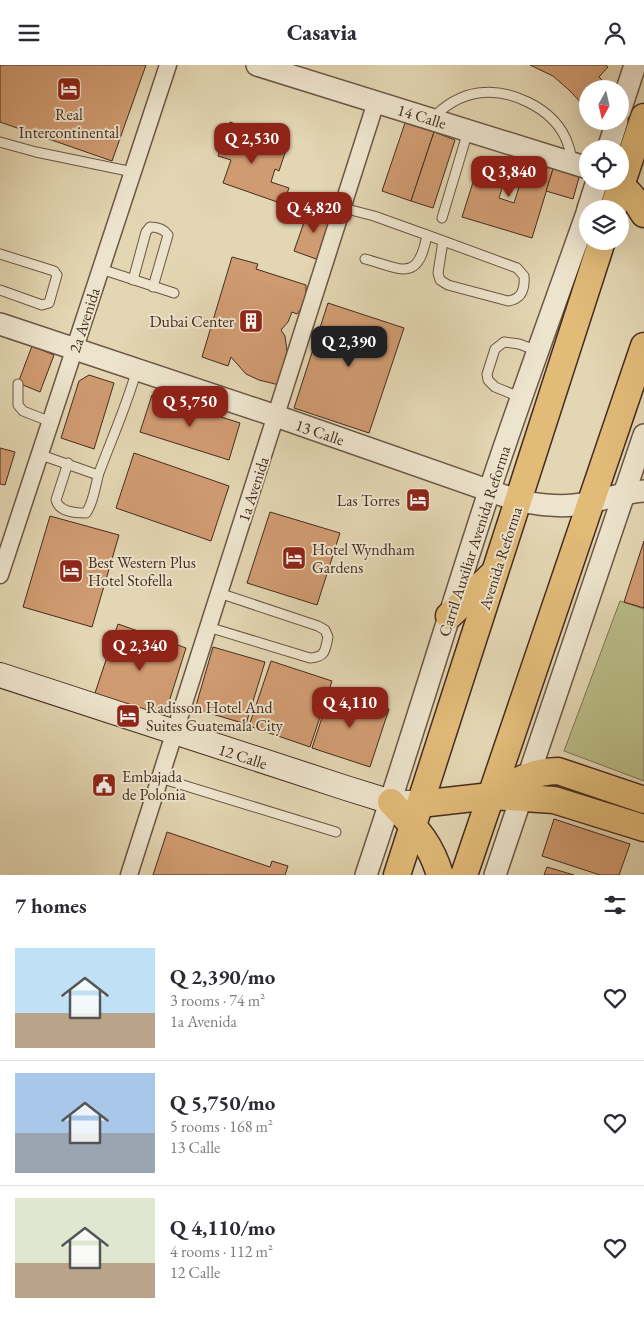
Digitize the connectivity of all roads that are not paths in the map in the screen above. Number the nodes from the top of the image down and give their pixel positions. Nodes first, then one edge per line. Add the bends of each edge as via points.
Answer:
1 (168, 65) edge
2 (257, 65) edge
3 (635, 65) edge
4 (629, 83) edge
5 (376, 102) junction
6 (644, 117) edge
7 (432, 119) junction
8 (468, 131) junction
9 (0, 142) edge
10 (629, 154) edge
11 (579, 164) edge
12 (579, 166) edge
13 (133, 172) junction
14 (608, 190) edge
15 (627, 190) edge
16 (597, 200) edge
17 (343, 208) junction
18 (644, 214) edge
19 (442, 218) dead end
20 (427, 235) junction
21 (579, 235) edge
22 (442, 241) junction
23 (599, 250) edge
24 (0, 254) edge
25 (365, 259) dead end
26 (101, 269) junction
27 (134, 280) junction
28 (154, 287) junction
29 (0, 290) edge
30 (174, 293) dead end
31 (0, 324) edge
32 (644, 346) edge
33 (75, 349) junction
34 (538, 351) junction
35 (137, 369) junction
36 (18, 384) dead end
37 (522, 398) junction
38 (276, 416) junction
39 (51, 422) junction
40 (644, 435) edge
41 (41, 455) junction
42 (68, 463) junction
43 (98, 475) junction
44 (489, 491) junction
45 (634, 492) edge
46 (519, 501) junction
47 (591, 502) junction
48 (495, 573) junction
49 (0, 575) edge
50 (219, 593) junction
51 (449, 616) junction
52 (208, 627) junction
53 (0, 675) edge
54 (175, 734) junction
55 (509, 743) junction
56 (160, 778) junction
57 (525, 786) junction
58 (492, 797) junction
59 (644, 800) edge
60 (391, 802) junction
61 (417, 815) junction
62 (644, 829) edge
63 (336, 833) dead end
64 (129, 875) edge
65 (366, 875) edge
66 (397, 875) edge
67 (440, 875) edge
68 (464, 875) edge
69 (495, 875) edge

1 - 13 street, 2a Avenida
2 - 5 street, 14 Calle
3 - 4 street
5 - 7 street, 14 Calle
5 - 17 street, 1a Avenida
6 - 10 main road
7 - 8 street, 14 Calle
7 - 11 lane via 443,107 469,95 486,93 517,99 533,104 555,122
8 - 12 street, 14 Calle
8 - 19 lane
9 - 13 lane
13 - 26 street, 2a Avenida
14 - 16 street, Carril Auxiliar Avenida Reforma
15 - 18 main road
17 - 20 lane
17 - 38 street, 1a Avenida
20 - 22 lane
20 - 25 lane via 418,263 412,268
21 - 34 street, Carril Auxiliar Avenida Reforma
22 - 22 lane via 517,269 524,276 520,296 508,301 440,280
23 - 46 main road, Avenida Reforma
24 - 29 lane via 54,271 57,275 46,305
26 - 27 lane
26 - 33 street, 2a Avenida
27 - 28 lane
27 - 28 lane via 146,233 150,227 155,227 168,235
28 - 30 lane
31 - 33 street, 13 Calle
32 - 47 main road
33 - 35 street, 13 Calle
33 - 39 street, 2a Avenida
34 - 37 street, Carril Auxiliar Avenida Reforma
34 - 37 lane via 504,343 495,349 488,379 495,387
35 - 38 street, 13 Calle
35 - 43 lane
36 - 39 lane via 18,405 23,411
37 - 44 street, Carril Auxiliar Avenida Reforma
38 - 44 street, 13 Calle
38 - 50 street, 1a Avenida
39 - 41 street, 2a Avenida
40 - 45 street
41 - 42 lane
41 - 49 street, 2a Avenida
42 - 43 lane
42 - 43 lane via 56,499 62,508 86,513
44 - 46 street, 13 Calle
44 - 51 street, Carril Auxiliar Avenida Reforma
45 - 47 street, 13 Calle
45 - 57 street
46 - 47 street, 13 Calle via 550,506
46 - 48 main road, Avenida Reforma
47 - 55 main road
48 - 51 main road
48 - 61 main road, Avenida Reforma
50 - 52 street, 1a Avenida
50 - 52 lane via 325,630 328,637 324,654 310,658
51 - 60 street, Carril Auxiliar Avenida Reforma
52 - 54 street, 1a Avenida
53 - 54 main road, 12 Calle
54 - 56 street, 1a Avenida
54 - 60 main road, 12 Calle
55 - 57 main road via 516,767 523,773
55 - 58 main road
56 - 63 lane
56 - 64 street, 1a Avenida
57 - 58 main road
57 - 59 main road via 544,771 558,771
57 - 62 main road via 561,802
57 - 69 street
58 - 61 main road
58 - 68 main road
60 - 61 main road
60 - 65 street, Carril Auxiliar Avenida Reforma
61 - 66 main road, Avenida Reforma
61 - 67 main road

